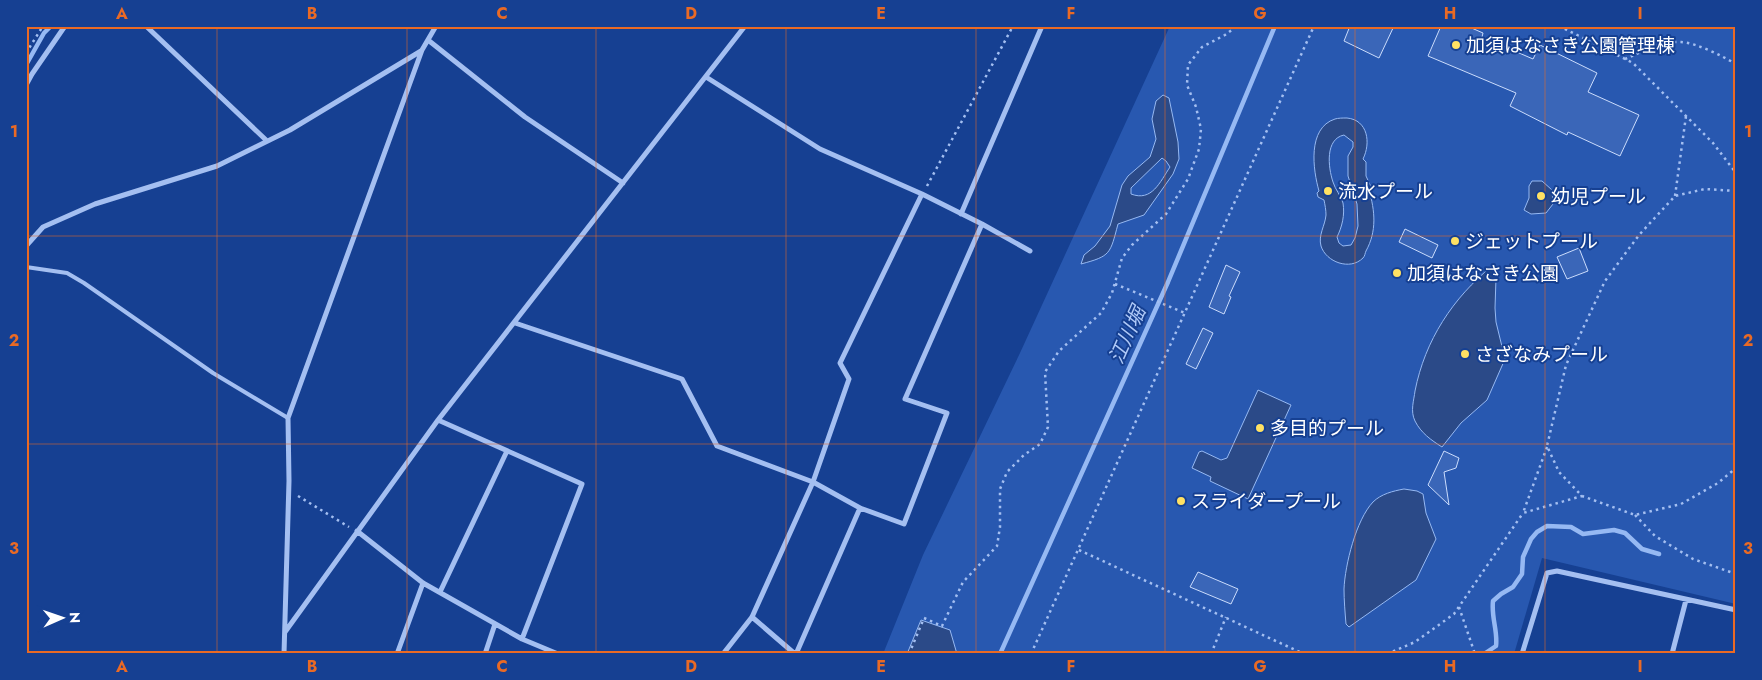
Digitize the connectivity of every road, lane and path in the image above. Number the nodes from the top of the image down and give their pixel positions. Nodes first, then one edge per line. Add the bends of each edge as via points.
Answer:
1 (43, 26) edge
2 (65, 26) edge
3 (146, 26) edge
4 (436, 26) edge
5 (745, 26) edge
6 (1013, 26) edge
7 (1042, 26) edge
8 (1237, 26) edge
9 (1314, 26) edge
10 (1559, 26) edge
11 (428, 40) junction
12 (422, 50) junction
13 (26, 53) edge
14 (1625, 59) junction
15 (1736, 64) edge
16 (706, 77) junction
17 (26, 86) edge
18 (1686, 116) junction
19 (266, 140) junction
20 (1736, 173) edge
21 (623, 183) junction
22 (1736, 191) edge
23 (922, 194) junction
24 (1675, 196) junction
25 (961, 214) junction
26 (982, 224) junction
27 (26, 246) edge
28 (1030, 251) dead end
29 (26, 267) edge
30 (1115, 284) junction
31 (1185, 314) junction
32 (515, 322) junction
33 (288, 418) junction
34 (438, 420) junction
35 (1547, 446) junction
36 (507, 451) junction
37 (1736, 468) edge
38 (812, 482) junction
39 (289, 491) junction
40 (1582, 496) junction
41 (860, 508) junction
42 (1523, 513) junction
43 (1635, 515) junction
44 (357, 531) junction
45 (1078, 550) junction
46 (1736, 574) edge
47 (423, 583) junction
48 (440, 592) junction
49 (1686, 600) junction
50 (1459, 607) junction
51 (1736, 610) edge
52 (752, 617) junction
53 (1226, 617) junction
54 (495, 624) junction
55 (286, 632) junction
56 (522, 639) junction
57 (1475, 653) edge
58 (284, 654) edge
59 (397, 654) edge
60 (485, 654) edge
61 (558, 654) edge
62 (723, 654) edge
63 (795, 654) edge
64 (909, 654) edge
65 (1031, 654) edge
66 (1211, 654) edge
67 (1304, 654) edge
68 (1387, 654) edge
69 (1522, 654) edge
70 (1672, 654) edge

1 - 13 path
2 - 17 street
3 - 19 street
4 - 11 street
5 - 16 street
6 - 23 path
7 - 25 street
8 - 30 path via 1202,47 1188,65 1187,85 1201,129 1199,149 1188,180 1166,214 1122,258
9 - 31 path
10 - 14 path
11 - 12 street
11 - 21 street via 525,117
12 - 19 street via 290,130
12 - 33 street
14 - 15 path via 1656,46 1682,42 1715,52
14 - 18 path
16 - 21 street
16 - 23 street via 820,148
18 - 20 path
18 - 24 path
19 - 27 street via 217,166 94,204 43,227
21 - 32 street
22 - 24 path via 1705,189
23 - 25 street
23 - 38 street via 840,363 849,379
24 - 35 path via 1639,235 1605,281 1566,365
25 - 26 street
26 - 28 street
26 - 41 street via 905,399 947,413 904,524
29 - 33 lane via 67,273 213,373
30 - 31 path
30 - 64 path via 1101,313 1060,351 1045,372 1048,427 1040,444 1007,472 1000,489 997,546 963,582 942,626 924,618
31 - 45 path
32 - 34 street
32 - 38 street via 682,379 717,446
33 - 39 street
34 - 36 street
34 - 44 street
35 - 40 path via 1559,472
35 - 42 path
36 - 48 street
36 - 56 street via 582,484
37 - 43 path via 1681,504
38 - 41 street
38 - 52 street
39 - 44 path
39 - 55 street
40 - 42 path
40 - 43 path
41 - 63 street
42 - 50 path
43 - 46 path via 1655,536 1693,559
44 - 47 street
44 - 55 street
45 - 53 path
45 - 65 path
47 - 48 street
47 - 59 street
48 - 54 street
49 - 51 street
49 - 69 street via 1557,571 1546,573
49 - 70 street
50 - 57 path
50 - 68 path via 1415,642
52 - 62 street
52 - 63 street
53 - 66 path
53 - 67 path
54 - 56 street
54 - 60 street
55 - 58 street
56 - 61 street

